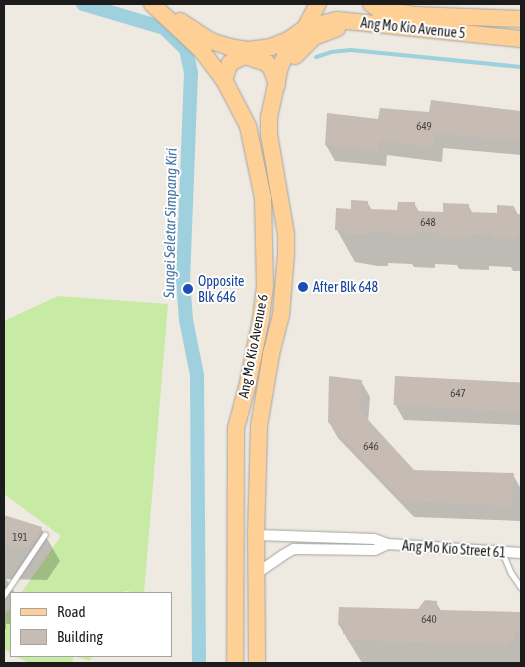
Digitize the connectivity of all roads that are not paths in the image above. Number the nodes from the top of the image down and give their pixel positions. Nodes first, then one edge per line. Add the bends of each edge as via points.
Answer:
1 (153, 4) edge
2 (318, 4) edge
3 (371, 4) edge
4 (488, 17) junction
5 (521, 19) edge
6 (354, 22) junction
7 (305, 28) junction
8 (486, 36) junction
9 (521, 39) edge
10 (224, 80) junction
11 (277, 85) junction
12 (45, 534) dead end
13 (256, 535) junction
14 (388, 544) junction
15 (502, 552) junction
16 (521, 553) edge
17 (256, 574) junction
18 (521, 588) edge
19 (4, 595) edge
20 (235, 663) edge
21 (257, 663) edge

1 - 7 main road via 211,41 238,49 271,47
1 - 10 main road, Ang Mo Kio Avenue 6 via 202,51
2 - 7 main road, Ang Mo Kio Avenue 6
3 - 4 main road, Ang Mo Kio Avenue 5 via 378,9 415,15
4 - 5 main road, Ang Mo Kio Avenue 5
4 - 8 main road
6 - 7 main road, Ang Mo Kio Avenue 5 via 337,20
6 - 8 main road, Ang Mo Kio Avenue 5
6 - 11 main road via 314,37 299,50
7 - 11 main road, Ang Mo Kio Avenue 6 via 288,49
8 - 9 main road, Ang Mo Kio Avenue 5
10 - 11 main road via 230,63 245,56 267,62
10 - 20 main road, Ang Mo Kio Avenue 6 via 248,126 263,198 265,286 261,319 236,428
11 - 13 main road, Ang Mo Kio Avenue 6 via 269,117 286,254 282,307 259,426
12 - 19 lane
13 - 14 street, Ang Mo Kio Street 61 via 374,539
13 - 17 main road, Ang Mo Kio Avenue 6
14 - 15 street, Ang Mo Kio Street 61
14 - 17 street, Ang Mo Kio Street 61 via 375,550 294,549
15 - 16 street, Ang Mo Kio Street 61
15 - 18 lane
17 - 21 main road, Ang Mo Kio Avenue 6

